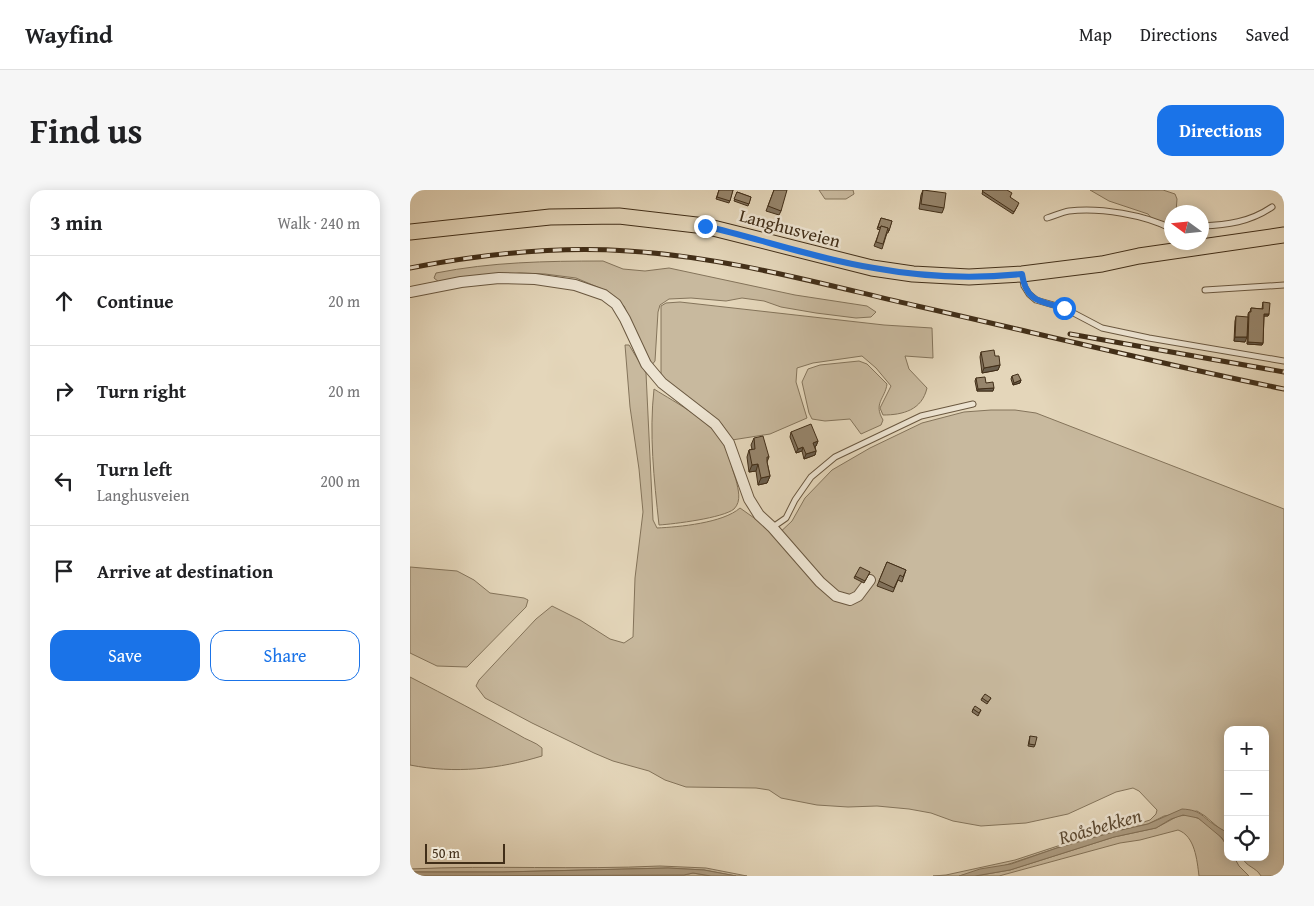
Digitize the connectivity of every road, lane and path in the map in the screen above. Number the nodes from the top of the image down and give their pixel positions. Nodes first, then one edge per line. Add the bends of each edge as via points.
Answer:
1 (1272, 207) dead end
2 (1047, 218) dead end
3 (1164, 225) edge
4 (1209, 226) edge
5 (410, 232) edge
6 (1284, 235) edge
7 (1209, 246) edge
8 (1284, 246) edge
9 (1209, 249) edge
10 (1182, 250) edge
11 (1022, 274) junction
12 (1284, 285) edge
13 (1205, 290) dead end
14 (410, 292) edge
15 (1284, 361) edge
16 (973, 404) dead end
17 (772, 528) junction
18 (870, 580) dead end

1 - 4 lane via 1238,223
2 - 3 lane via 1080,210 1138,216
5 - 11 main road, Langhusveien via 550,217 619,216 705,226 901,273 969,277
6 - 7 main road, Langhusveien
8 - 9 main road, Langhusveien
10 - 11 main road, Langhusveien
11 - 15 lane via 1024,286 1036,300 1064,308 1102,328
12 - 13 lane
14 - 17 street via 499,278 575,285 604,295 616,304 646,364 662,383 715,424 730,444 748,499
16 - 17 lane via 921,416 836,457 811,477 786,518
17 - 18 street via 836,596 850,600 858,596

